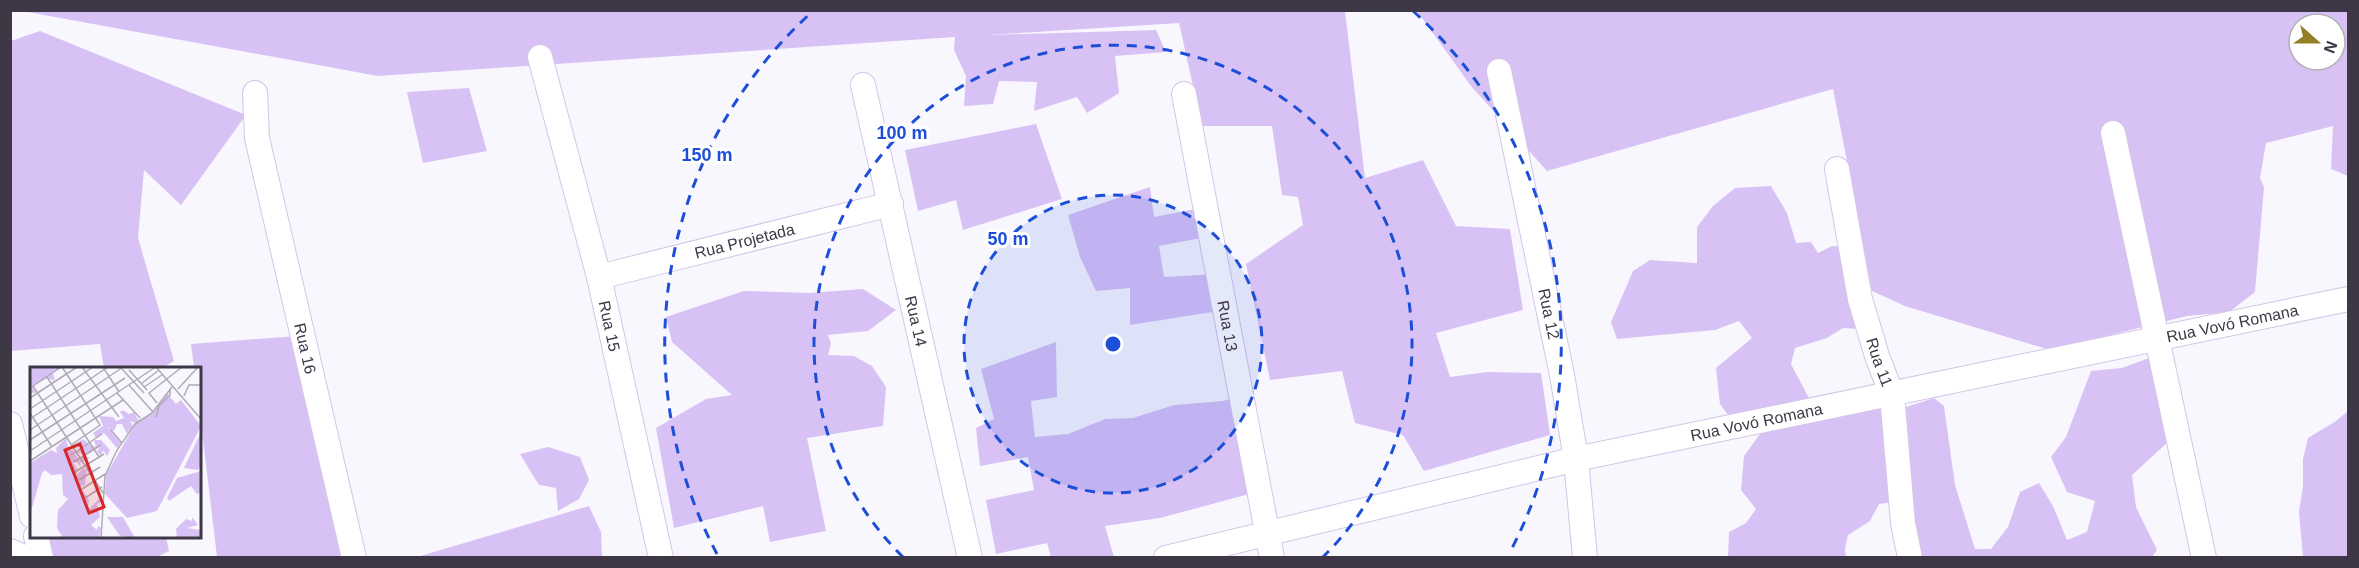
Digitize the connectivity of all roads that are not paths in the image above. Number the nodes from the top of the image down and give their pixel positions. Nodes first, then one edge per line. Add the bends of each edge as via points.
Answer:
1 (540, 57) dead end
2 (1499, 71) dead end
3 (864, 85) dead end
4 (255, 93) dead end
5 (1184, 94) dead end
6 (2113, 133) dead end
7 (1837, 168) dead end
8 (891, 204) junction
9 (599, 277) junction
10 (2349, 299) edge
11 (2158, 340) junction
12 (1892, 395) junction
13 (10, 424) edge
14 (1576, 459) junction
15 (30, 508) edge
16 (1267, 534) junction
17 (36, 538) edge
18 (10, 550) edge
19 (26, 558) edge
20 (41, 558) edge
21 (354, 558) edge
22 (661, 558) edge
23 (970, 558) edge
24 (1166, 558) edge
25 (1272, 558) edge
26 (1585, 558) edge
27 (1910, 558) edge
28 (2204, 558) edge

1 - 9 street, Rua 15
2 - 14 street, Rua 12
3 - 8 street, Rua 14
4 - 21 street, Rua 16 via 257,138
5 - 16 street, Rua 13
6 - 11 street
7 - 12 street, Rua 11 via 1860,299
8 - 9 street, Rua Projetada
8 - 23 street, Rua 14
9 - 22 street, Rua 15
10 - 11 street, Rua Vovó Romana
11 - 12 street, Rua Vovó Romana
11 - 28 street
12 - 14 street, Rua Vovó Romana
12 - 27 street, Rua 11
13 - 15 street
14 - 16 street, Rua Vovó Romana
14 - 26 street, Rua 12
16 - 24 street, Rua Vovó Romana
16 - 25 street, Rua 13
17 - 20 street
18 - 19 street

